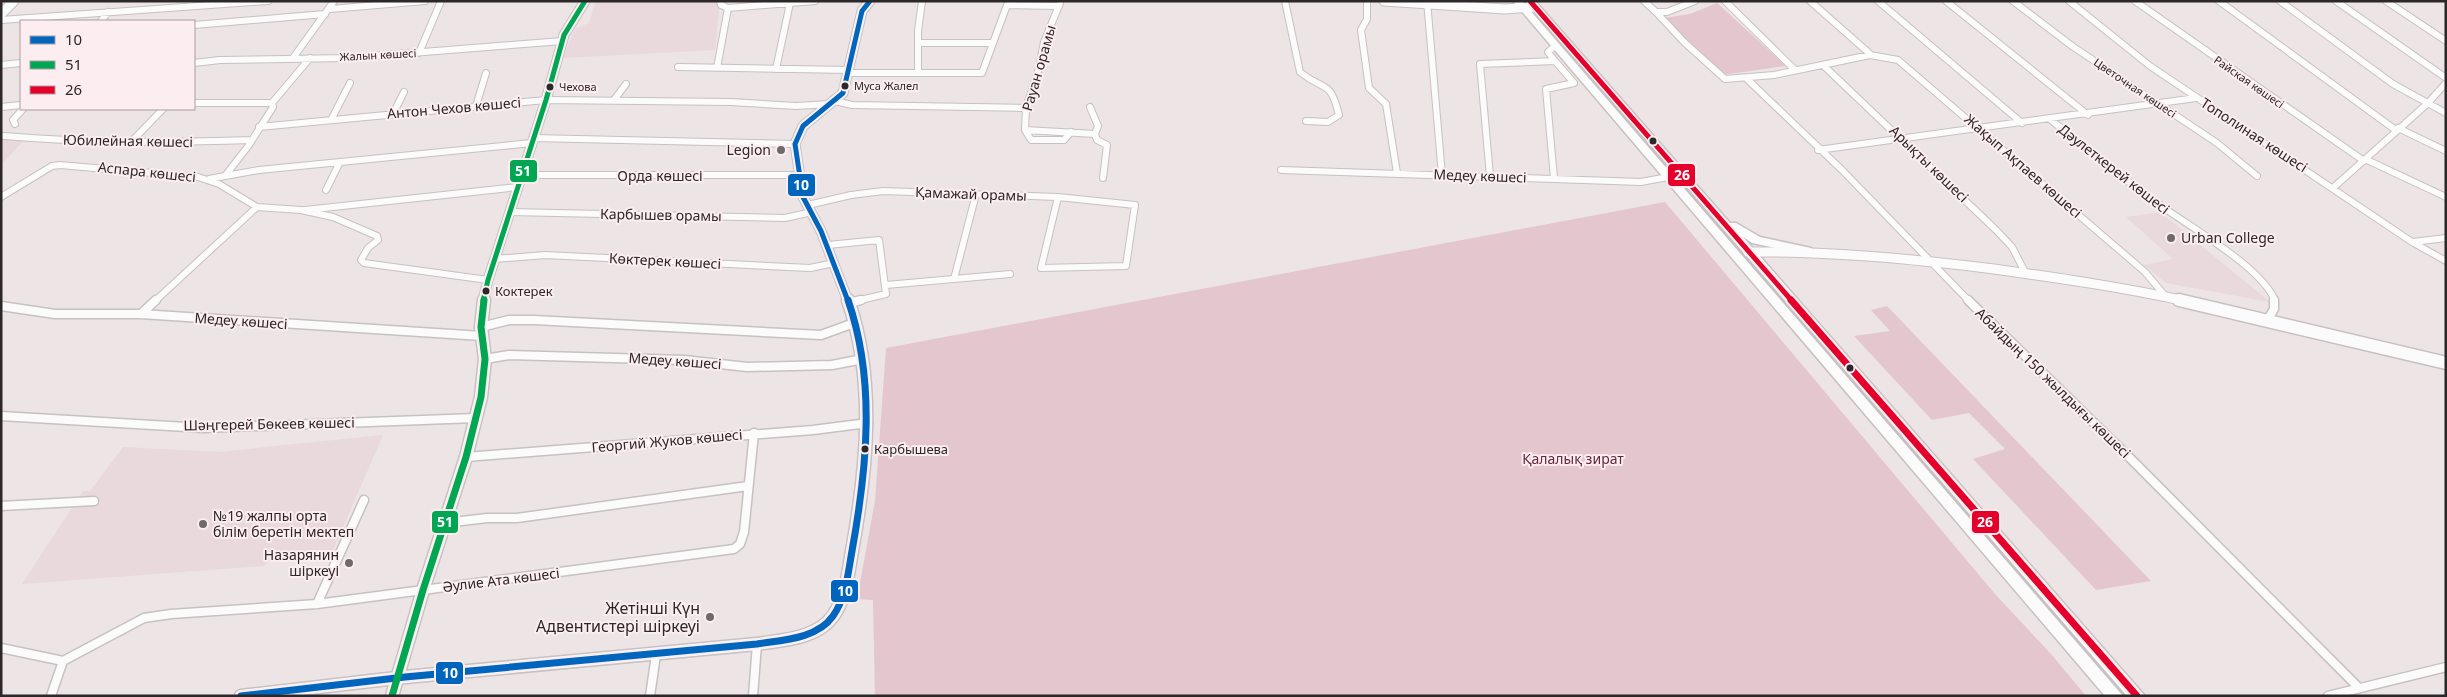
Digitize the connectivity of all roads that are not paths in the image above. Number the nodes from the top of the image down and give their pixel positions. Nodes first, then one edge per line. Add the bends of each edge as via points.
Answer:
1 (186, 1) edge
2 (268, 1) edge
3 (334, 1) edge
4 (425, 1) edge
5 (441, 1) edge
6 (585, 1) edge
7 (720, 1) edge
8 (815, 1) edge
9 (870, 1) edge
10 (922, 1) edge
11 (1285, 1) edge
12 (1367, 1) edge
13 (1384, 1) edge
14 (1644, 1) edge
15 (1695, 1) edge
16 (1725, 1) edge
17 (1810, 1) edge
18 (1878, 1) edge
19 (1946, 1) edge
20 (2013, 1) edge
21 (2069, 1) edge
22 (2135, 1) edge
23 (2219, 1) edge
24 (2280, 1) edge
25 (2336, 1) edge
26 (2386, 1) edge
27 (245, 2) edge
28 (790, 3) junction
29 (1427, 3) edge
30 (1060, 4) edge
31 (1526, 4) edge
32 (181, 8) junction
33 (330, 8) junction
34 (728, 8) junction
35 (108, 12) junction
36 (1656, 12) junction
37 (325, 14) junction
38 (1, 20) edge
39 (102, 20) edge
40 (195, 25) edge
41 (2446, 41) edge
42 (562, 42) junction
43 (919, 43) junction
44 (992, 43) junction
45 (1555, 46) junction
46 (419, 53) junction
47 (1869, 54) junction
48 (293, 58) junction
49 (310, 58) junction
50 (1555, 61) junction
51 (20, 63) edge
52 (195, 63) edge
53 (1, 65) edge
54 (1823, 65) junction
55 (678, 67) dead end
56 (717, 68) junction
57 (776, 69) junction
58 (1795, 70) junction
59 (849, 71) junction
60 (918, 72) junction
61 (486, 73) dead end
62 (1746, 78) junction
63 (2446, 78) edge
64 (350, 83) dead end
65 (2446, 83) edge
66 (626, 84) dead end
67 (404, 92) dead end
68 (2196, 98) junction
69 (546, 100) junction
70 (614, 100) junction
71 (832, 102) junction
72 (195, 103) edge
73 (272, 103) junction
74 (2428, 103) junction
75 (20, 104) edge
76 (2161, 104) junction
77 (476, 106) junction
78 (1, 107) edge
79 (1090, 107) dead end
80 (1026, 108) junction
81 (22, 110) edge
82 (161, 110) edge
83 (2446, 113) edge
84 (393, 114) junction
85 (2088, 115) junction
86 (331, 120) junction
87 (2051, 120) junction
88 (1306, 121) dead end
89 (2022, 122) junction
90 (15, 124) dead end
91 (259, 127) junction
92 (1977, 127) junction
93 (2398, 129) junction
94 (1094, 134) junction
95 (4, 136) dead end
96 (1901, 137) junction
97 (251, 140) junction
98 (533, 141) junction
99 (131, 142) junction
100 (795, 144) junction
101 (1818, 150) junction
102 (2446, 151) edge
103 (2365, 160) junction
104 (340, 162) junction
105 (1280, 170) dead end
106 (1397, 173) junction
107 (1673, 174) junction
108 (799, 175) junction
109 (1442, 175) junction
110 (224, 176) junction
111 (1490, 176) junction
112 (2257, 176) dead end
113 (1103, 178) dead end
114 (1554, 178) junction
115 (209, 179) junction
116 (520, 183) junction
117 (2334, 187) junction
118 (326, 190) dead end
119 (976, 194) junction
120 (1, 197) edge
121 (1058, 197) junction
122 (2446, 197) edge
123 (257, 206) junction
124 (810, 209) junction
125 (301, 210) junction
126 (510, 212) junction
127 (1715, 213) junction
128 (2446, 238) edge
129 (2412, 242) junction
130 (828, 245) junction
131 (1748, 252) junction
132 (1807, 252) junction
133 (494, 259) junction
134 (1928, 261) junction
135 (2446, 261) edge
136 (834, 263) junction
137 (2024, 272) junction
138 (1010, 274) dead end
139 (954, 279) junction
140 (488, 280) junction
141 (886, 285) junction
142 (2166, 297) junction
143 (849, 303) junction
144 (1, 306) edge
145 (141, 314) junction
146 (2267, 321) junction
147 (854, 323) junction
148 (481, 332) junction
149 (486, 359) junction
150 (863, 359) junction
151 (2446, 363) edge
152 (1, 416) edge
153 (476, 418) junction
154 (868, 423) junction
155 (754, 434) junction
156 (466, 457) junction
157 (748, 486) junction
158 (364, 500) dead end
159 (94, 501) dead end
160 (1, 506) edge
161 (444, 523) junction
162 (422, 590) junction
163 (317, 604) junction
164 (757, 644) junction
165 (1, 648) edge
166 (656, 655) junction
167 (63, 661) junction
168 (2446, 667) edge
169 (397, 679) junction
170 (2359, 688) junction
171 (256, 694) edge
172 (52, 696) edge
173 (241, 696) edge
174 (392, 696) edge
175 (650, 696) edge
176 (753, 696) edge
177 (2115, 696) edge
178 (2137, 696) edge
179 (2328, 696) edge

1 - 32 street
2 - 27 street
3 - 33 street
4 - 33 street
5 - 46 street
6 - 42 street
7 - 34 street
8 - 28 street
9 - 59 street via 862,11
10 - 43 street
11 - 88 street via 1300,72 1308,80 1323,83 1333,91 1340,115 1328,122
12 - 106 street via 1368,19 1361,30 1370,88 1386,104
13 - 29 street
14 - 36 street
15 - 36 street via 1667,12
16 - 58 street
17 - 47 street
18 - 89 street
19 - 85 street
20 - 76 street, Цветочная көшесі via 2072,46
21 - 68 street, Тополиная көшесі
22 - 103 street, Райская көшесі
23 - 93 street
24 - 74 street via 2393,84
25 - 63 street
26 - 41 street
27 - 32 street
28 - 34 street
28 - 57 street
29 - 31 street
29 - 109 street
30 - 44 street, Рауан орамы via 1009,4
30 - 80 street, Рауан орамы via 1044,42 1040,68
31 - 45 main road
31 - 107 main road
32 - 35 street
33 - 37 street
34 - 56 street
35 - 38 street
35 - 39 street
36 - 62 street via 1720,77
37 - 40 street
37 - 48 street
42 - 46 street, Жалын көшесі
42 - 69 street
43 - 44 street
43 - 60 street
44 - 60 street, Рауан орамы via 982,73
45 - 50 street via 1548,52
45 - 107 main road
46 - 49 street, Жалын көшесі
47 - 54 street
47 - 92 street, Жақып Ақпаев көшесі via 1898,60
48 - 49 street, Жалын көшесі
48 - 52 street, Жалын көшесі
49 - 73 street
50 - 111 street via 1480,64
50 - 114 street via 1574,83 1546,89
51 - 53 street
54 - 58 street
54 - 96 street, Арықты көшесі
55 - 56 street
56 - 57 street
57 - 59 street
58 - 62 street
59 - 60 street
59 - 71 street via 842,93
61 - 77 street
62 - 101 street, Абайдың 150 жылдығы көшесі
64 - 86 street
65 - 74 street
66 - 70 street
67 - 84 street
68 - 76 street
68 - 117 street, Тополиная көшесі
69 - 70 street, Антон Чехов көшесі
69 - 77 street, Антон Чехов көшесі
69 - 98 street
70 - 71 street, Антон Чехов көшесі via 796,106
71 - 80 street, Антон Чехов көшесі
71 - 100 street via 803,126
72 - 73 street
73 - 91 street via 273,107
74 - 83 street
74 - 93 street
75 - 78 street
76 - 85 street
76 - 112 street, Цветочная көшесі
77 - 84 street, Антон Чехов көшесі
79 - 94 street via 1098,126
80 - 94 street, Рауан орамы via 1025,130 1031,140 1064,140 1071,132
81 - 90 street via 13,120
82 - 99 street
84 - 86 street, Антон Чехов көшесі
85 - 87 street
86 - 91 street, Антон Чехов көшесі
87 - 89 street
87 - 146 street, Дәулеткерей көшесі via 2156,203 2204,234 2266,287 2274,299 2275,308
89 - 92 street
91 - 97 street
92 - 96 street
92 - 142 street, Жақып Ақпаев көшесі via 2145,272
93 - 102 street
93 - 103 street
94 - 113 street via 1097,140 1107,145
95 - 99 street, Юбилейная көшесі
96 - 101 street
96 - 137 street, Арықты көшесі via 1996,230 2012,248
97 - 99 street, Юбилейная көшесі
97 - 110 street
98 - 100 street via 563,137
98 - 104 street
98 - 116 street
100 - 108 street
101 - 134 street, Абайдың 150 жылдығы көшесі via 1843,171
103 - 117 street
103 - 122 street, Райская көшесі
104 - 110 street
104 - 118 street
105 - 106 street, Медеу көшесі
106 - 109 street, Медеу көшесі
107 - 114 street, Медеу көшесі via 1641,182
107 - 127 main road
107 - 177 main road
108 - 116 street, Орда көшесі via 540,175
108 - 124 street via 803,197
109 - 111 street, Медеу көшесі
110 - 115 street
111 - 114 street, Медеу көшесі
115 - 120 street, Аспара көшесі via 98,167 52,166
115 - 123 street, Аспара көшесі
116 - 125 street, Орда көшесі
116 - 126 street
117 - 129 street, Тополиная көшесі
119 - 121 street, Қамажай орамы
119 - 124 street, Қамажай орамы via 883,191 851,195
119 - 139 street
121 - 121 street, Қамажай орамы via 1135,205 1126,266 1041,268
123 - 125 street, Аспара көшесі
123 - 145 street
124 - 126 street, Карбышев орамы via 785,218
124 - 130 street
125 - 140 street, Аспара көшесі via 333,217 378,238 362,256 364,263
126 - 133 street
127 - 131 main road
127 - 132 main road via 1746,236
128 - 129 street
129 - 135 street, Тополиная көшесі
130 - 136 street
130 - 141 street via 879,240
131 - 132 street
131 - 178 main road
132 - 134 street
133 - 136 street, Көктерек көшесі via 545,255 810,268
133 - 140 street
134 - 137 street
134 - 170 street, Абайдың 150 жылдығы көшесі
136 - 143 street
137 - 142 street
138 - 139 street
139 - 141 street
140 - 148 street via 481,312
141 - 143 street via 886,294
142 - 146 street
143 - 147 street
144 - 145 street, Медеу көшесі via 55,314
145 - 148 street, Медеу көшесі
146 - 151 street
147 - 148 street, Медеу көшесі via 821,334 804,335 509,320
147 - 150 street
148 - 149 street
149 - 150 street, Медеу көшесі via 509,355 684,360 747,367 832,365
149 - 153 street
150 - 154 street
152 - 153 street, Шәңгерей Бөкеев көшесі via 203,428
153 - 156 street
154 - 155 street, Георгий Жуков көшесі
154 - 164 street via 858,524 838,610 818,630
155 - 156 street, Георгий Жуков көшесі
155 - 157 street, Әулие Ата көшесі
156 - 161 street
157 - 161 street via 517,518
157 - 162 street, Әулие Ата көшесі via 744,532 740,544 734,549
158 - 163 street
159 - 160 street
161 - 162 street
162 - 163 street, Әулие Ата көшесі
162 - 169 street
163 - 167 street, Әулие Ата көшесі via 144,618
164 - 166 street
164 - 176 street
165 - 167 street
166 - 169 street
166 - 175 street
167 - 172 street
168 - 170 street
169 - 171 street
169 - 174 street
170 - 179 street
171 - 173 street

